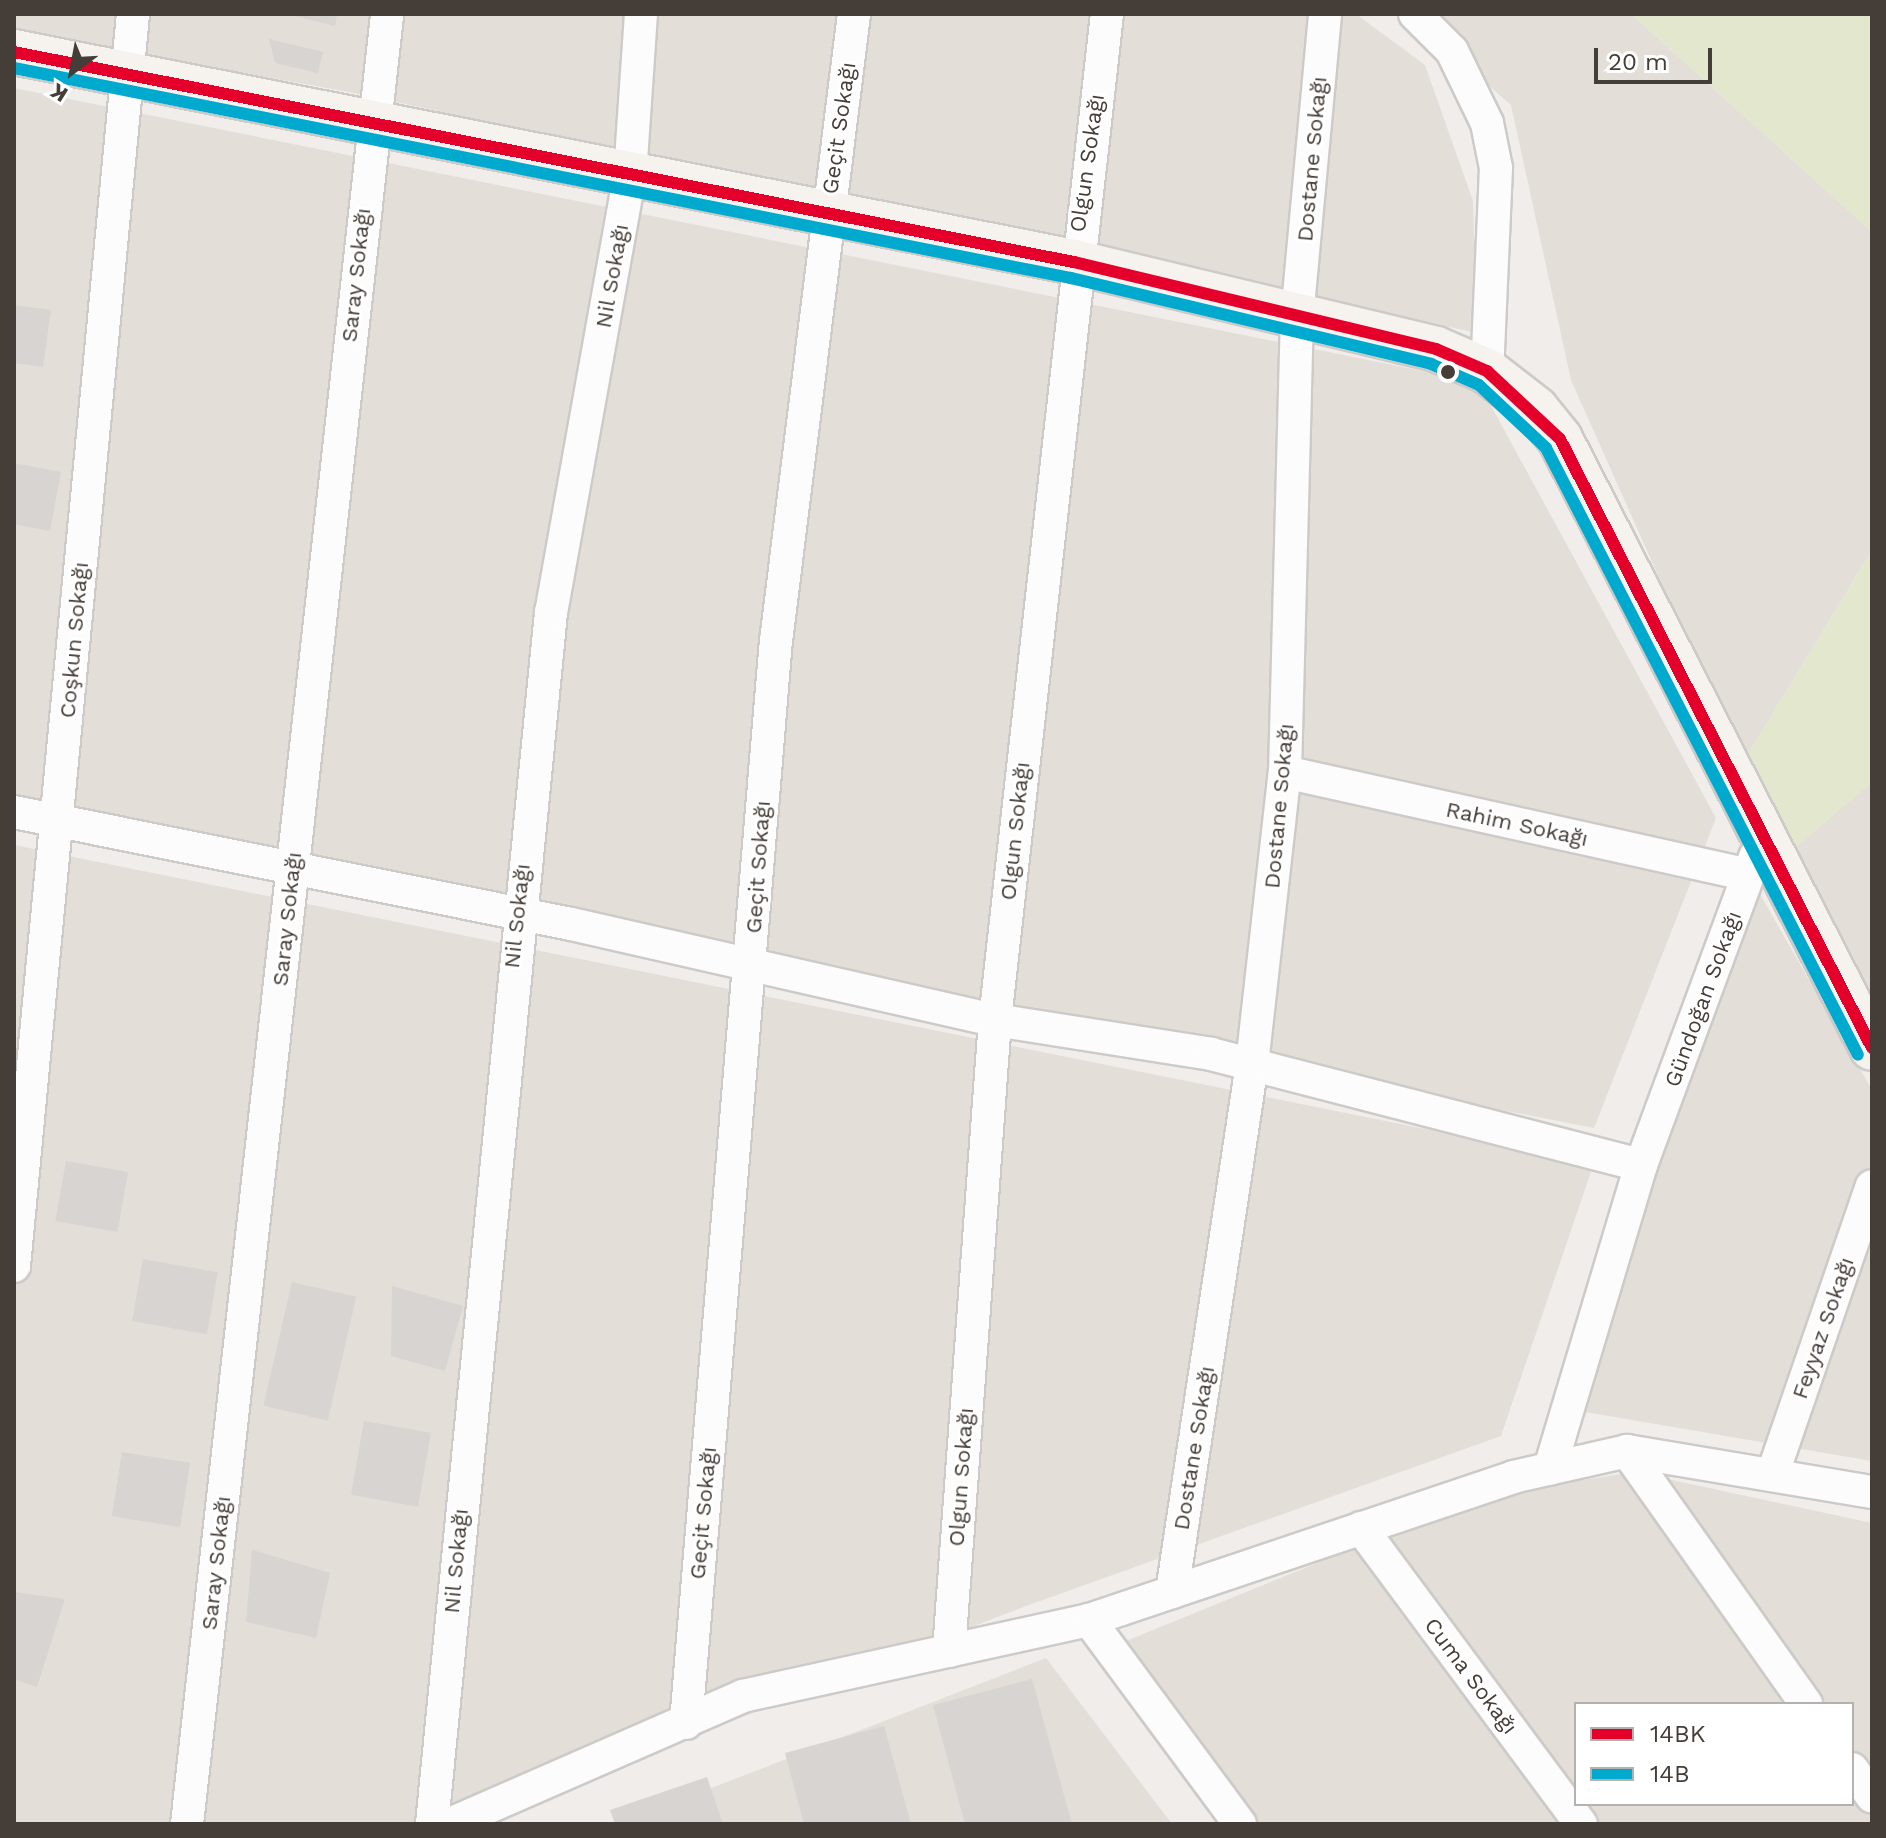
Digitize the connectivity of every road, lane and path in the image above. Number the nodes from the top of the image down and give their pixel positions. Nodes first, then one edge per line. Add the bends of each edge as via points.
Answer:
1 (133, 14) edge
2 (387, 14) edge
3 (641, 14) edge
4 (854, 14) edge
5 (1107, 14) edge
6 (1325, 14) edge
7 (1424, 16) edge
8 (14, 52) edge
9 (127, 70) junction
10 (373, 120) junction
11 (630, 175) junction
12 (827, 214) junction
13 (1074, 262) junction
14 (1297, 317) junction
15 (1487, 371) junction
16 (1285, 772) junction
17 (14, 812) edge
18 (57, 820) junction
19 (1764, 833) junction
20 (294, 868) junction
21 (1748, 875) junction
22 (517, 915) junction
23 (750, 963) junction
24 (995, 1020) junction
25 (1872, 1048) edge
26 (1252, 1064) junction
27 (1641, 1165) junction
28 (1872, 1186) edge
29 (14, 1266) edge
30 (1627, 1451) junction
31 (1550, 1469) junction
32 (1774, 1470) junction
33 (1872, 1492) edge
34 (1361, 1528) junction
35 (1172, 1592) junction
36 (1089, 1620) junction
37 (949, 1651) junction
38 (1805, 1702) edge
39 (686, 1723) junction
40 (1854, 1772) edge
41 (1872, 1797) edge
42 (187, 1824) edge
43 (432, 1824) edge
44 (450, 1824) edge
45 (1240, 1824) edge
46 (1581, 1824) edge

1 - 9 street, Coşkun Sokağı
2 - 10 street, Saray Sokağı
3 - 11 street, Nil Sokağı
4 - 12 street, Geçit Sokağı
5 - 13 street, Olgun Sokağı
6 - 14 street, Dostane Sokağı
7 - 15 street via 1473,87 1496,168
8 - 9 street
9 - 10 street
9 - 18 street, Coşkun Sokağı
10 - 11 street
10 - 20 street, Saray Sokağı
11 - 12 street
11 - 22 street, Nil Sokağı via 551,613
12 - 13 street
12 - 23 street, Geçit Sokağı via 776,641
13 - 14 street
13 - 24 street, Olgun Sokağı
14 - 15 street via 1436,349
14 - 16 street, Dostane Sokağı
15 - 19 street via 1560,439
16 - 21 street, Rahim Sokağı
16 - 26 street, Dostane Sokağı
17 - 18 street
18 - 20 street
18 - 29 street, Coşkun Sokağı
19 - 21 street, Gündoğan Sokağı
19 - 25 street
20 - 22 street
20 - 42 street, Saray Sokağı
21 - 27 street, Gündoğan Sokağı
22 - 23 street
22 - 43 street, Nil Sokağı
23 - 24 street
23 - 39 street, Geçit Sokağı
24 - 26 street
24 - 37 street, Olgun Sokağı
26 - 27 street
26 - 35 street, Dostane Sokağı
27 - 31 street, Gündoğan Sokağı
28 - 32 street, Feyyaz Sokağı
30 - 31 street
30 - 32 street
30 - 38 street
31 - 34 street
32 - 33 street
34 - 35 street
34 - 46 street, Cuma Sokağı
35 - 36 street
36 - 37 street
36 - 45 street
37 - 39 street via 743,1696
39 - 44 street
40 - 41 street

